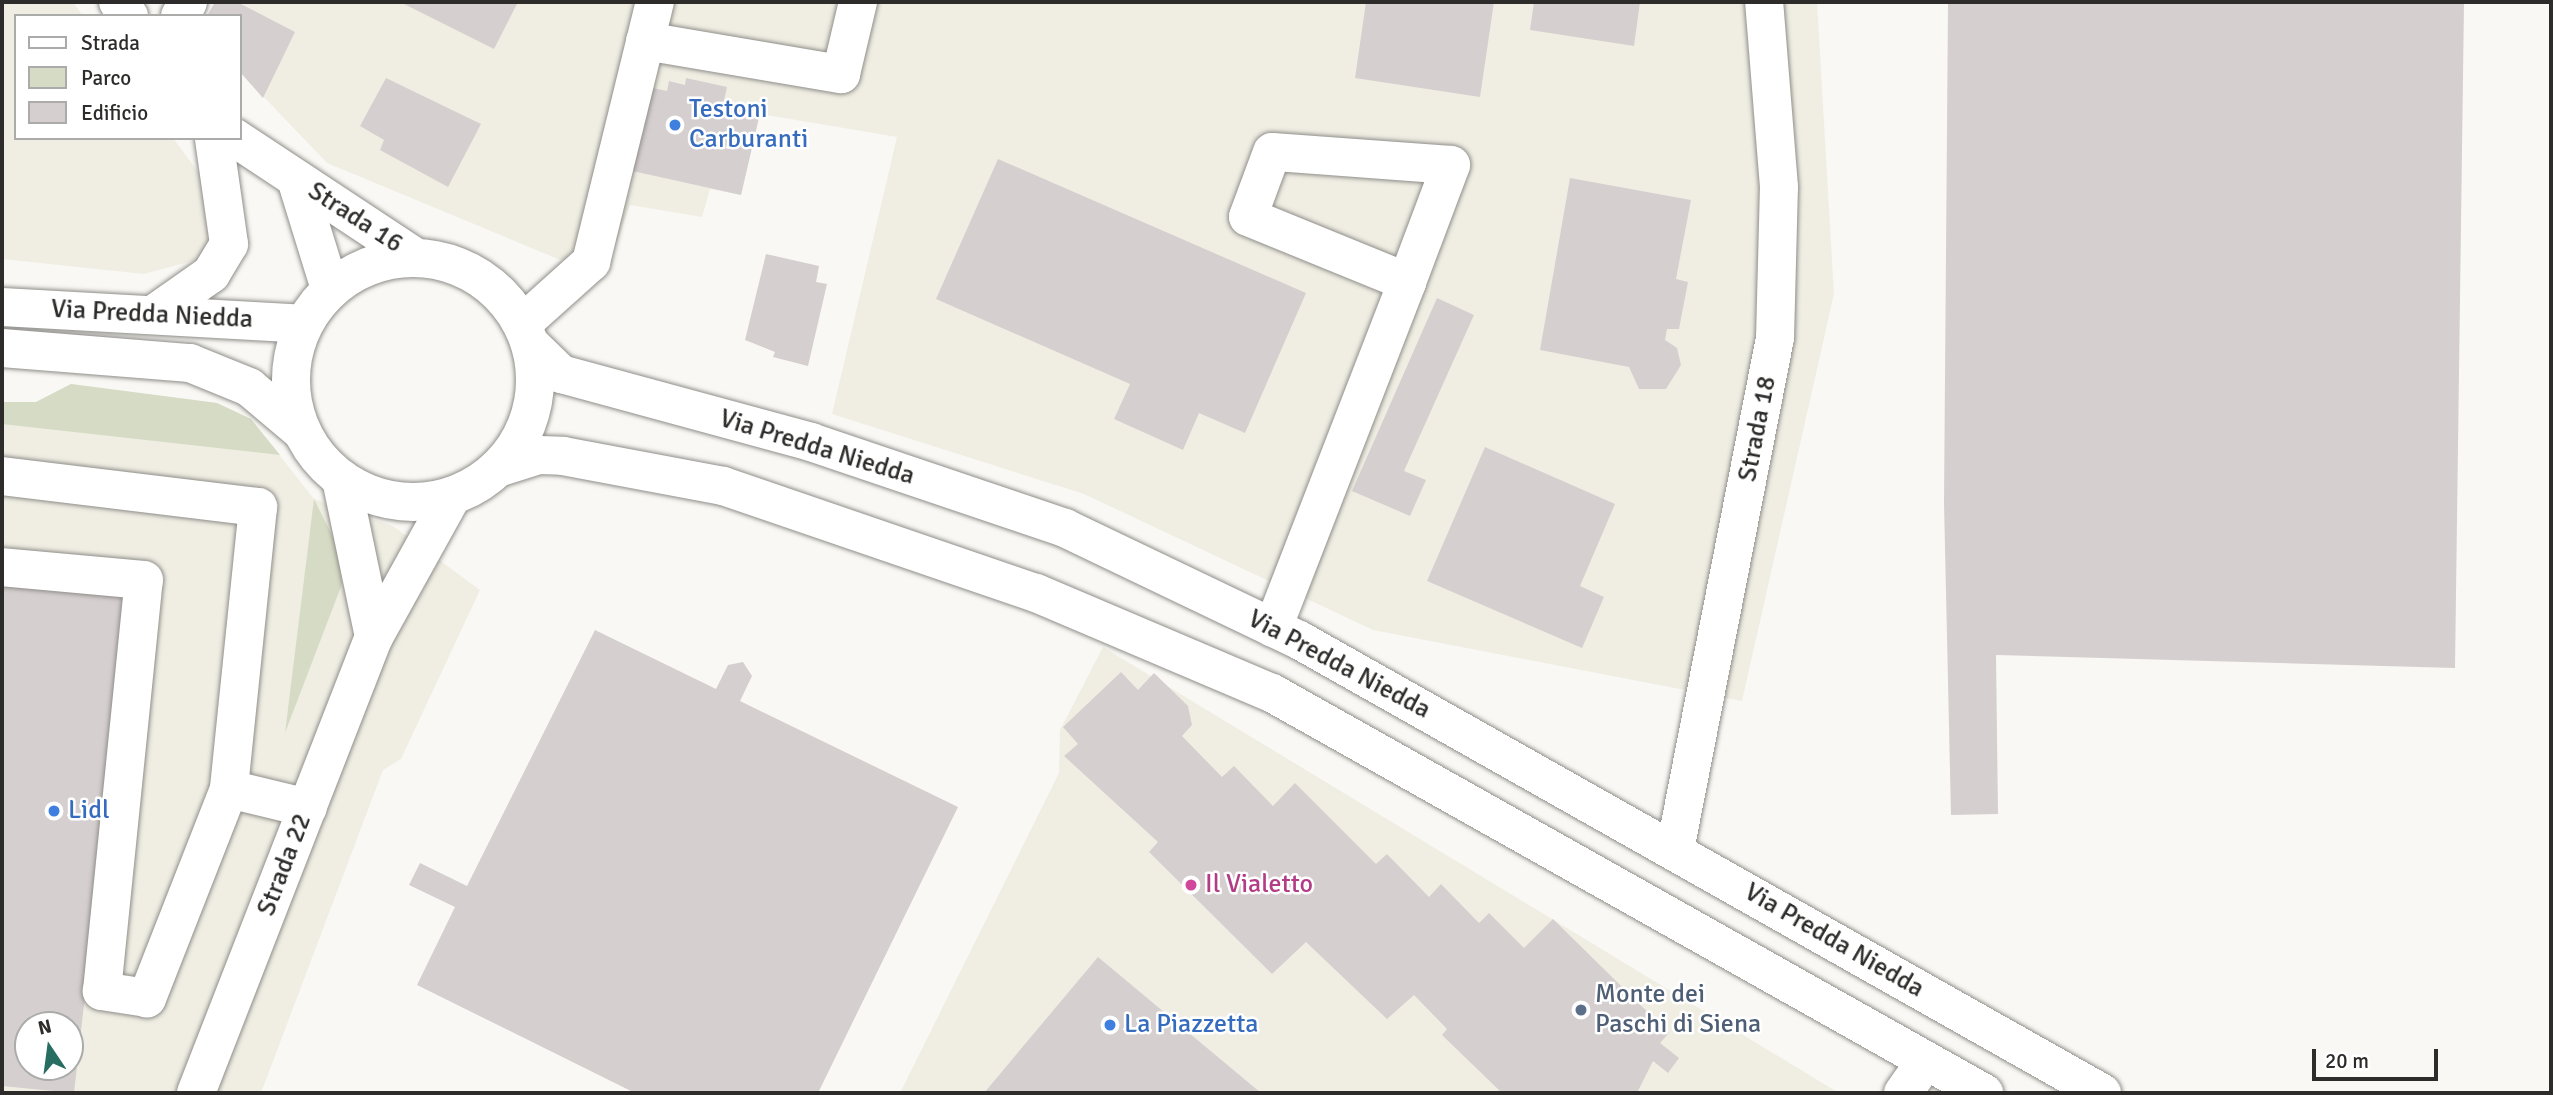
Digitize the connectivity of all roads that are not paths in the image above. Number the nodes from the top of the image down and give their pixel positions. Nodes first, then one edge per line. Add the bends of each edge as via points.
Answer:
1 (655, 2) edge
2 (858, 2) edge
3 (1765, 2) edge
4 (645, 41) junction
5 (214, 140) edge
6 (238, 140) edge
7 (296, 179) junction
8 (415, 257) junction
9 (1407, 282) junction
10 (330, 289) junction
11 (2, 307) edge
12 (154, 314) junction
13 (303, 324) junction
14 (527, 335) junction
15 (2, 348) edge
16 (300, 430) junction
17 (498, 468) junction
18 (2, 476) edge
19 (341, 480) junction
20 (452, 496) junction
21 (2, 567) edge
22 (1273, 628) junction
23 (374, 637) junction
24 (229, 789) junction
25 (308, 808) junction
26 (1675, 850) junction
27 (1925, 1062) junction
28 (1967, 1089) edge
29 (196, 1093) edge
30 (1903, 1093) edge
31 (2102, 1093) edge

1 - 4 main road
2 - 4 main road via 841,74
3 - 26 main road, Strada 18 via 1779,187 1775,338
4 - 14 main road via 591,262
5 - 12 main road via 229,244 211,274
6 - 7 main road, Strada 16
7 - 8 main road, Strada 16
7 - 10 main road, Strada 16
8 - 10 main road via 384,260
8 - 14 main road via 478,275
9 - 9 main road via 1451,164 1272,152 1248,217
9 - 22 main road
10 - 13 main road
11 - 12 main road, Via Predda Niedda
12 - 13 main road, Via Predda Niedda
13 - 16 main road via 291,358 290,394
14 - 17 main road via 534,398 528,423
14 - 22 main road, Via Predda Niedda via 561,374 811,442 1065,528
15 - 16 main road, Via Predda Niedda via 190,363 249,387
16 - 19 main road
17 - 20 main road
17 - 27 main road via 540,455 573,457 723,486 1036,593 1272,692
18 - 24 main road via 258,507
19 - 20 main road via 394,501
19 - 23 main road
20 - 23 main road, Strada 22
21 - 24 main road via 144,580 102,992 148,998
22 - 26 main road, Via Predda Niedda
23 - 25 main road, Strada 22
24 - 25 main road
25 - 29 main road, Strada 22
26 - 31 main road, Via Predda Niedda
27 - 28 main road
27 - 30 main road

